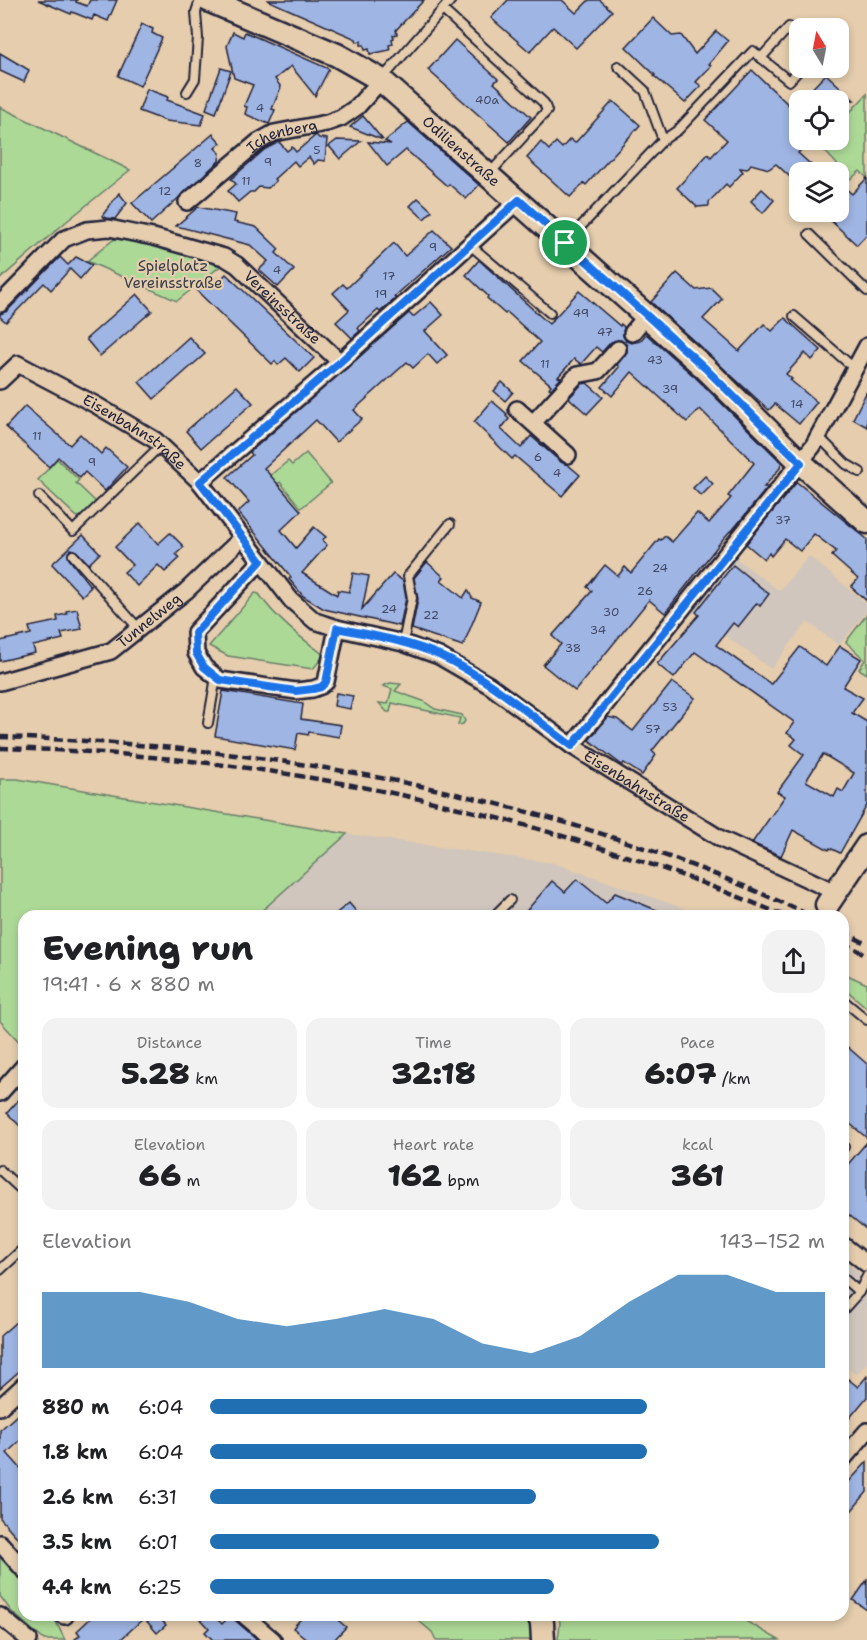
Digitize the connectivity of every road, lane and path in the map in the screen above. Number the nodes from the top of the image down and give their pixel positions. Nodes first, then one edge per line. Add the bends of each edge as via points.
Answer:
1 (200, 0) edge
2 (208, 0) edge
3 (451, 0) edge
4 (444, 10) junction
5 (789, 27) dead end
6 (761, 58) junction
7 (618, 66) dead end
8 (792, 78) edge
9 (381, 80) junction
10 (187, 92) dead end
11 (663, 140) junction
12 (489, 174) junction
13 (519, 200) junction
14 (187, 202) dead end
15 (809, 234) dead end
16 (565, 243) junction
17 (470, 245) junction
18 (867, 291) edge
19 (0, 304) edge
20 (550, 314) dead end
21 (647, 315) junction
22 (794, 316) dead end
23 (632, 333) dead end
24 (867, 347) edge
25 (618, 349) dead end
26 (340, 362) junction
27 (854, 369) junction
28 (0, 381) edge
29 (517, 409) dead end
30 (536, 420) junction
31 (819, 437) junction
32 (160, 445) junction
33 (568, 455) dead end
34 (801, 463) junction
35 (860, 472) dead end
36 (200, 482) junction
37 (39, 496) dead end
38 (867, 522) edge
39 (450, 524) dead end
40 (243, 537) junction
41 (73, 555) dead end
42 (261, 561) junction
43 (337, 628) junction
44 (139, 629) junction
45 (403, 643) junction
46 (216, 676) junction
47 (0, 682) edge
48 (208, 723) dead end
49 (572, 746) junction
50 (867, 846) edge
51 (831, 899) joint
52 (510, 900) dead end
53 (500, 910) edge
54 (849, 1005) edge
55 (867, 1020) edge
56 (18, 1073) edge
57 (0, 1093) edge
58 (0, 1170) edge
59 (18, 1186) edge
60 (849, 1250) edge
61 (18, 1254) edge
62 (867, 1264) edge
63 (0, 1270) edge
64 (867, 1276) edge
65 (849, 1283) edge
66 (859, 1292) junction
67 (849, 1303) edge
68 (18, 1390) edge
69 (0, 1407) edge
70 (867, 1431) edge
71 (849, 1452) edge
72 (0, 1543) edge
73 (18, 1563) edge
74 (0, 1616) edge
75 (250, 1621) edge
76 (541, 1621) edge
77 (30, 1640) edge
78 (273, 1640) edge
79 (543, 1640) edge

1 - 10 lane via 196,12 195,79
2 - 9 main road, Odilienstraße via 337,56
3 - 4 lane
4 - 9 lane
4 - 12 lane via 544,103 547,111
5 - 6 lane
6 - 8 lane via 789,81
6 - 11 lane via 753,51 678,130
7 - 11 lane via 645,91
9 - 12 main road, Odilienstraße
9 - 14 street, Ichenberg via 357,107 341,118 280,131 258,142
11 - 16 lane
12 - 13 main road, Odilienstraße
13 - 16 main road, Odilienstraße
13 - 17 street
15 - 18 lane
16 - 21 main road, Odilienstraße
17 - 20 lane
17 - 26 street
19 - 26 street, Vereinsstraße via 64,239 109,228 224,257
21 - 23 street
21 - 34 main road, Odilienstraße
22 - 27 lane
24 - 27 street
25 - 30 street via 598,371 577,375
26 - 36 street
27 - 31 street
28 - 32 street, Eisenbahnstraße via 18,364 96,405
29 - 30 street
30 - 33 street
31 - 34 street
31 - 35 lane via 846,464
32 - 36 street, Eisenbahnstraße
32 - 37 lane via 73,531
34 - 38 main road, Odilienstraße
34 - 49 street
36 - 40 street, Eisenbahnstraße
39 - 45 lane via 408,576 412,598
40 - 42 street, Eisenbahnstraße
40 - 44 street, Tunnelweg
41 - 44 lane
42 - 43 street, Eisenbahnstraße via 302,612
42 - 46 street via 195,633 196,653 204,667
43 - 45 street, Eisenbahnstraße
43 - 46 street via 326,682 321,687 296,691 220,680
44 - 47 street, Tunnelweg via 111,651
45 - 49 street, Eisenbahnstraße via 468,671
46 - 48 lane
49 - 51 street, Eisenbahnstraße via 721,839
50 - 51 main road
52 - 53 lane
54 - 55 lane
56 - 57 street
58 - 59 lane
60 - 62 street
61 - 63 lane
64 - 66 lane
65 - 66 lane
66 - 67 lane
68 - 69 street
70 - 71 street
72 - 73 street
74 - 77 street
75 - 78 street
76 - 79 main road

